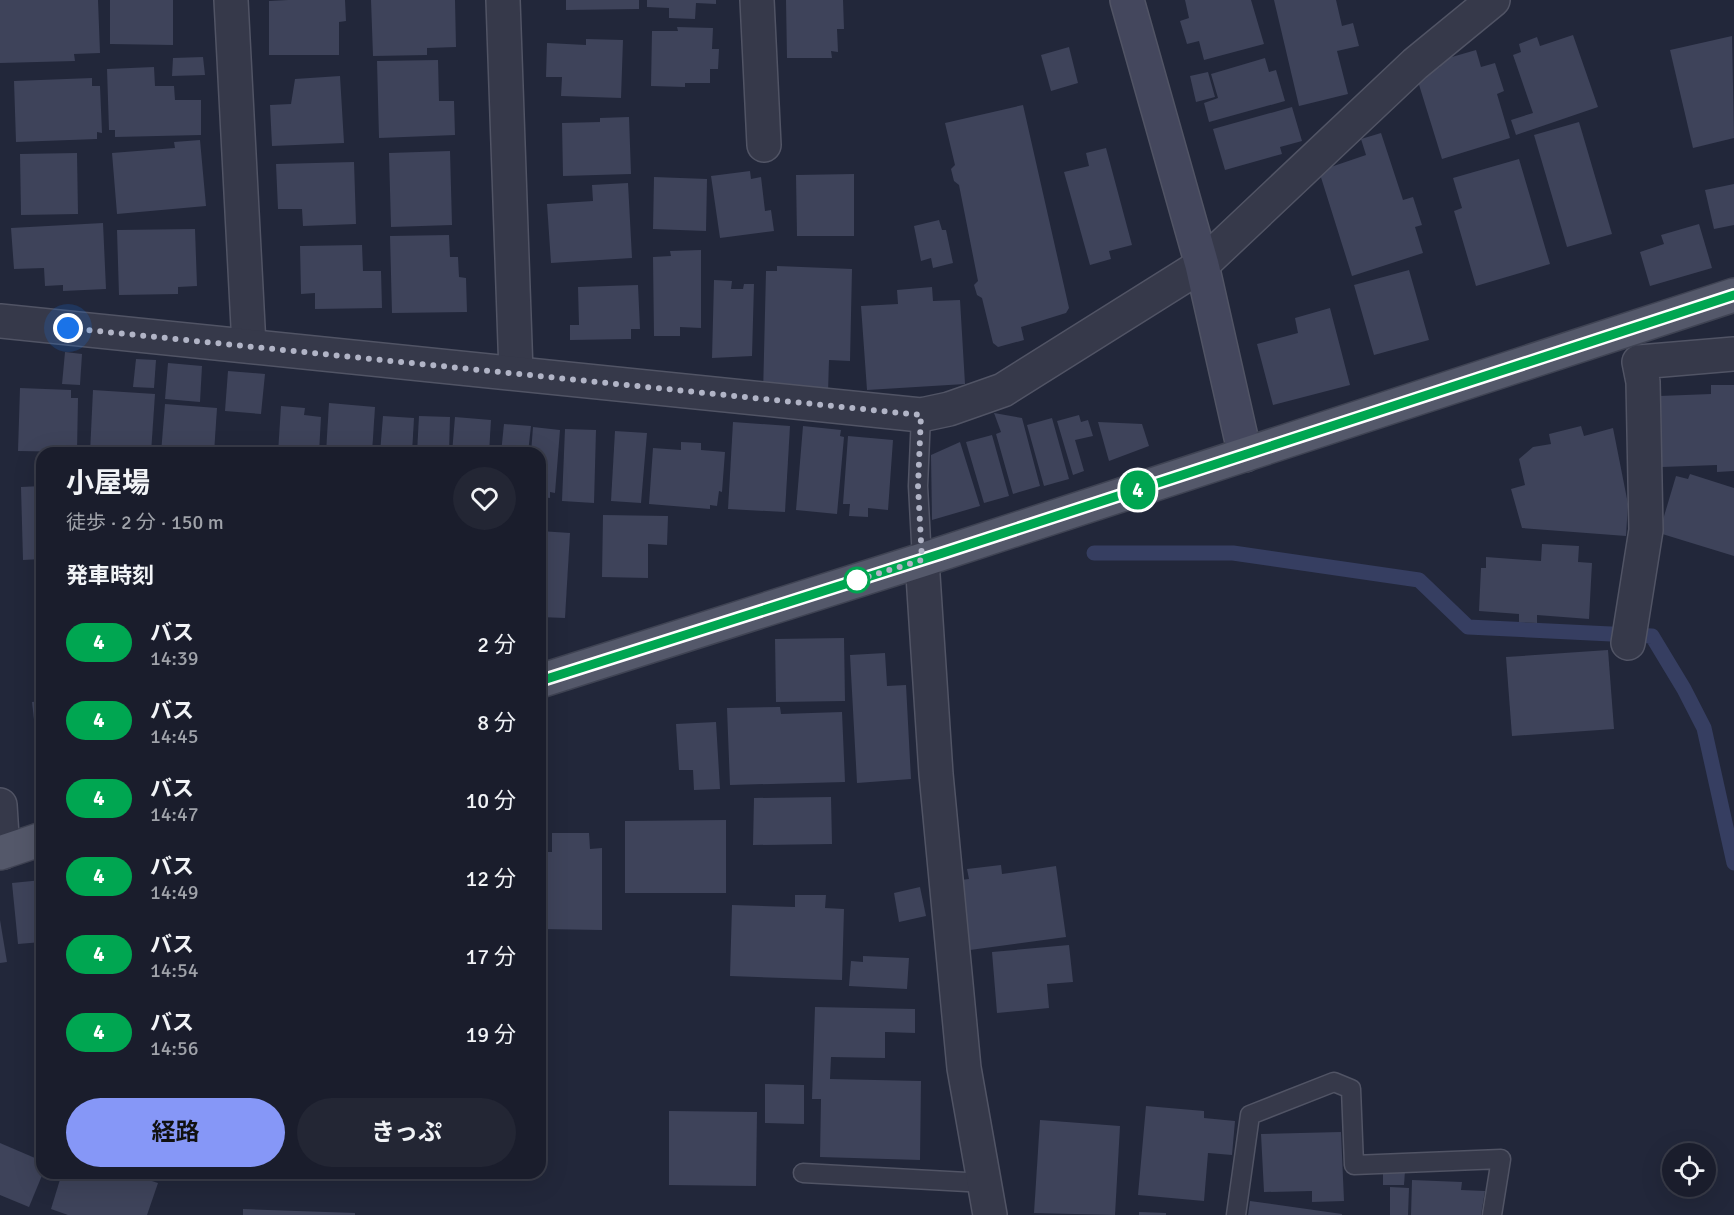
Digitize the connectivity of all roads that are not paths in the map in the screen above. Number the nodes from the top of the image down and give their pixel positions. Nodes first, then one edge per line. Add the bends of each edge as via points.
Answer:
1 (231, 0) edge
2 (503, 0) edge
3 (758, 0) edge
4 (1127, 0) edge
5 (1493, 0) edge
6 (764, 145) dead end
7 (1202, 266) junction
8 (1734, 295) edge
9 (0, 321) edge
10 (1625, 330) junction
11 (249, 346) junction
12 (1734, 354) edge
13 (1639, 362) junction
14 (516, 373) junction
15 (921, 415) junction
16 (1245, 455) junction
17 (922, 560) junction
18 (1628, 643) dead end
19 (546, 679) edge
20 (0, 806) edge
21 (36, 841) edge
22 (2, 852) edge
23 (803, 1173) dead end
24 (985, 1183) junction
25 (990, 1215) edge
26 (1236, 1215) edge
27 (1492, 1215) edge

1 - 11 street
2 - 14 street
3 - 6 street
4 - 7 street
5 - 7 street via 1415,64
7 - 15 street via 1003,390
7 - 16 street
8 - 10 main road
9 - 11 street
10 - 13 street
10 - 16 main road
11 - 14 street
12 - 13 street
13 - 18 street via 1643,382 1646,530
14 - 15 street
15 - 17 lane via 918,486
16 - 17 main road
17 - 19 main road
17 - 24 street via 936,774 964,1068
20 - 22 street
21 - 22 main road
23 - 24 lane
24 - 25 street
26 - 27 lane via 1250,1115 1334,1082 1351,1089 1354,1165 1501,1159

